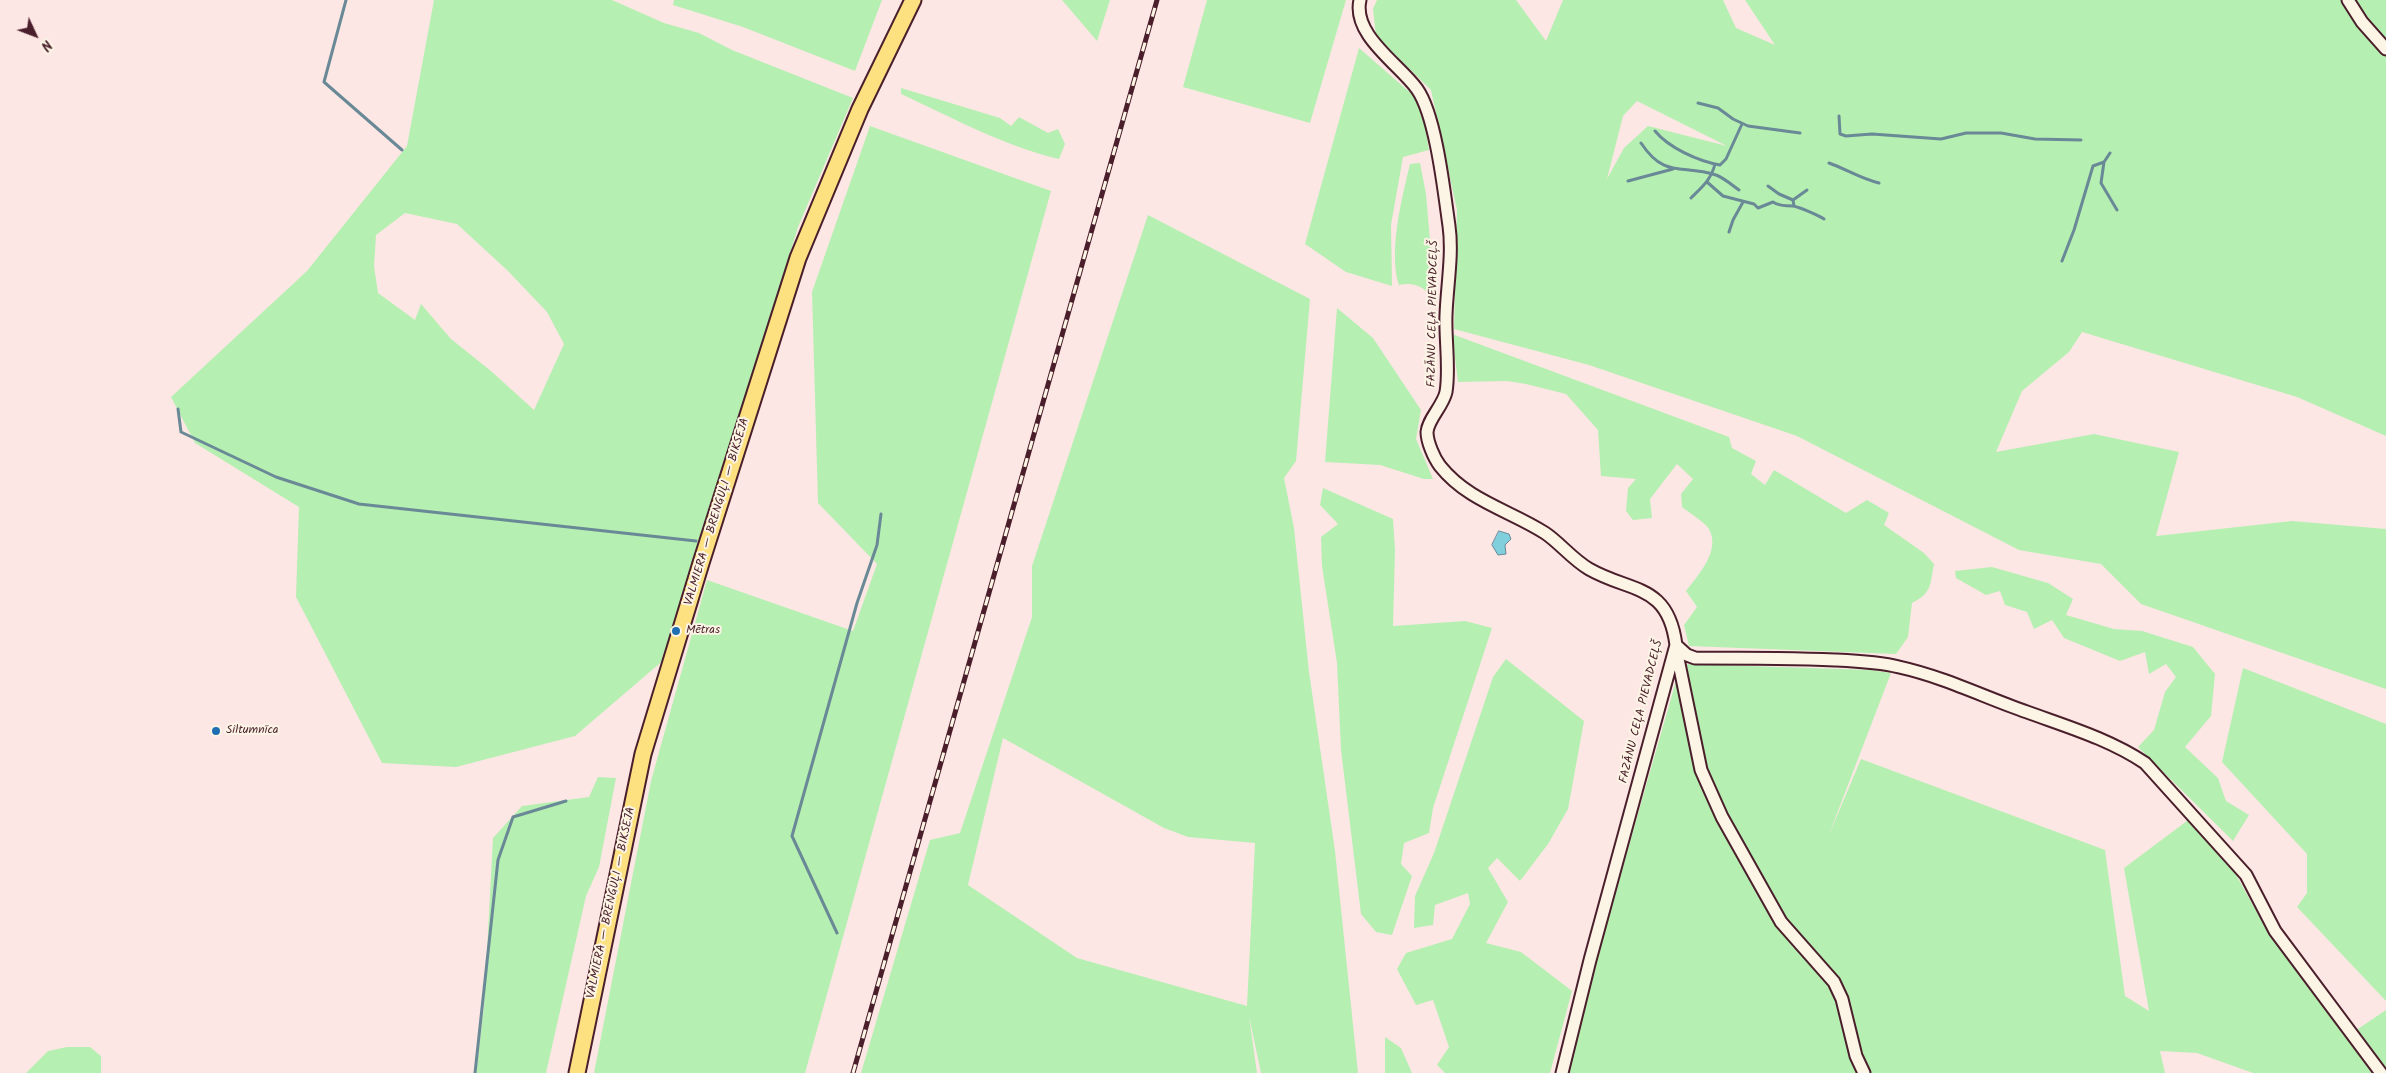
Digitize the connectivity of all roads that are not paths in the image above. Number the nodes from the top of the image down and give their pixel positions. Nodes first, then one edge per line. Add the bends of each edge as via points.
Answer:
1 (913, 0) edge
2 (1360, 0) edge
3 (2348, 0) edge
4 (2386, 49) edge
5 (1676, 645) junction
6 (577, 1073) edge
7 (1562, 1073) edge
8 (1864, 1073) edge
9 (2381, 1073) edge

1 - 6 main road, VALMIERA — BRENGUĻI — BIKSEJA via 860,109 798,258 706,547 643,754
2 - 5 street, FAZĀNU CEĻA PIEVADCEĻŠ via 1358,8 1373,43 1416,89 1426,105 1439,161 1450,231 1446,390 1427,430 1438,465 1481,501 1545,533 1582,565 1604,578 1645,591 1667,614 1674,628
3 - 4 street
5 - 7 street, FAZĀNU CEĻA PIEVADCEĻŠ
5 - 8 street via 1701,770 1722,817 1781,922 1834,982
5 - 9 street via 1686,655 1695,658 1799,658 1898,666 1958,684 2109,741 2129,752 2152,769 2246,875 2275,931

